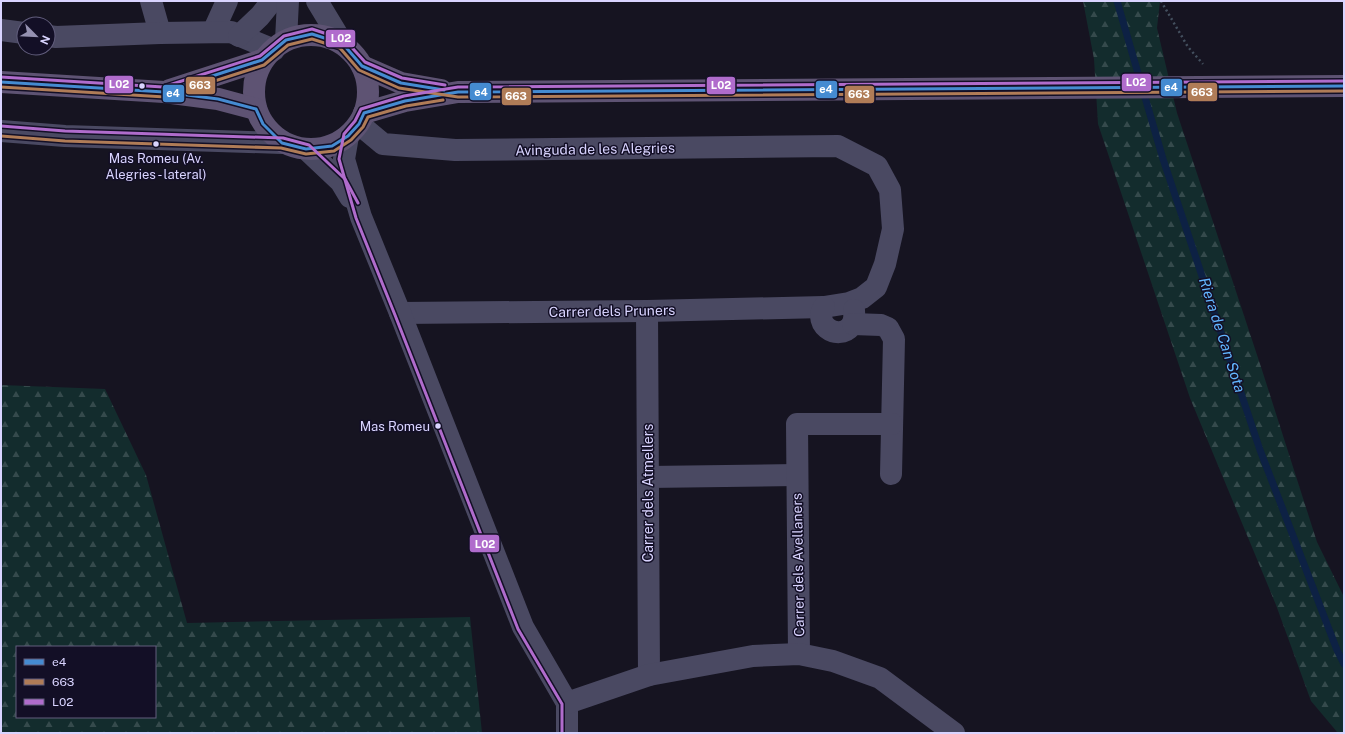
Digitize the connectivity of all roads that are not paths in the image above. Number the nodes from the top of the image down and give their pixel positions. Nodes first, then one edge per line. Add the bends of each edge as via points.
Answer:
1 (151, 1) edge
2 (227, 1) edge
3 (272, 1) edge
4 (288, 1) edge
5 (317, 1) edge
6 (1, 30) edge
7 (16, 32) edge
8 (213, 32) junction
9 (160, 33) junction
10 (240, 36) junction
11 (56, 37) edge
12 (343, 44) junction
13 (274, 50) junction
14 (362, 66) junction
15 (1, 82) edge
16 (1344, 86) edge
17 (164, 92) junction
18 (458, 92) junction
19 (256, 109) junction
20 (357, 124) junction
21 (1, 131) edge
22 (282, 143) junction
23 (306, 149) junction
24 (362, 217) junction
25 (647, 311) junction
26 (400, 313) junction
27 (851, 313) junction
28 (892, 424) junction
29 (891, 474) dead end
30 (797, 475) junction
31 (648, 477) junction
32 (799, 654) junction
33 (649, 675) junction
34 (567, 703) junction
35 (568, 733) edge
36 (954, 733) edge

1 - 9 street
2 - 8 street
3 - 10 street
4 - 13 street
5 - 12 street
6 - 7 street
8 - 9 street
8 - 10 street via 231,32
9 - 11 street
10 - 13 street
12 - 13 main road via 312,34
12 - 14 main road
13 - 17 main road
13 - 19 main road via 253,91
14 - 18 main road via 401,83
14 - 20 main road via 368,92
15 - 17 main road
16 - 18 main road
17 - 19 main road via 218,99
18 - 20 main road via 405,102
19 - 22 main road via 263,124
20 - 23 main road via 332,146
20 - 24 street via 344,159
20 - 27 street, Avinguda de les Alegries via 383,144 455,150 838,146 876,166 890,190 893,229 885,264 876,287 862,298
21 - 22 street via 65,136
22 - 23 main road
23 - 24 street via 341,182
24 - 26 street
25 - 26 street, Carrer dels Pruners
25 - 27 street, Carrer dels Pruners via 824,307 821,316 824,326 833,332 843,332 851,327
25 - 31 street, Carrer dels Atmellers
26 - 34 street via 523,627
27 - 28 street via 888,328 894,339
28 - 29 street
28 - 30 street, Carrer dels Avellaners via 797,424
30 - 31 street, Carrer dels Avellaners
30 - 32 street, Carrer dels Avellaners
31 - 33 street, Carrer dels Atmellers
32 - 33 street via 753,656
32 - 36 street via 833,661 880,678
33 - 34 street
34 - 35 street

